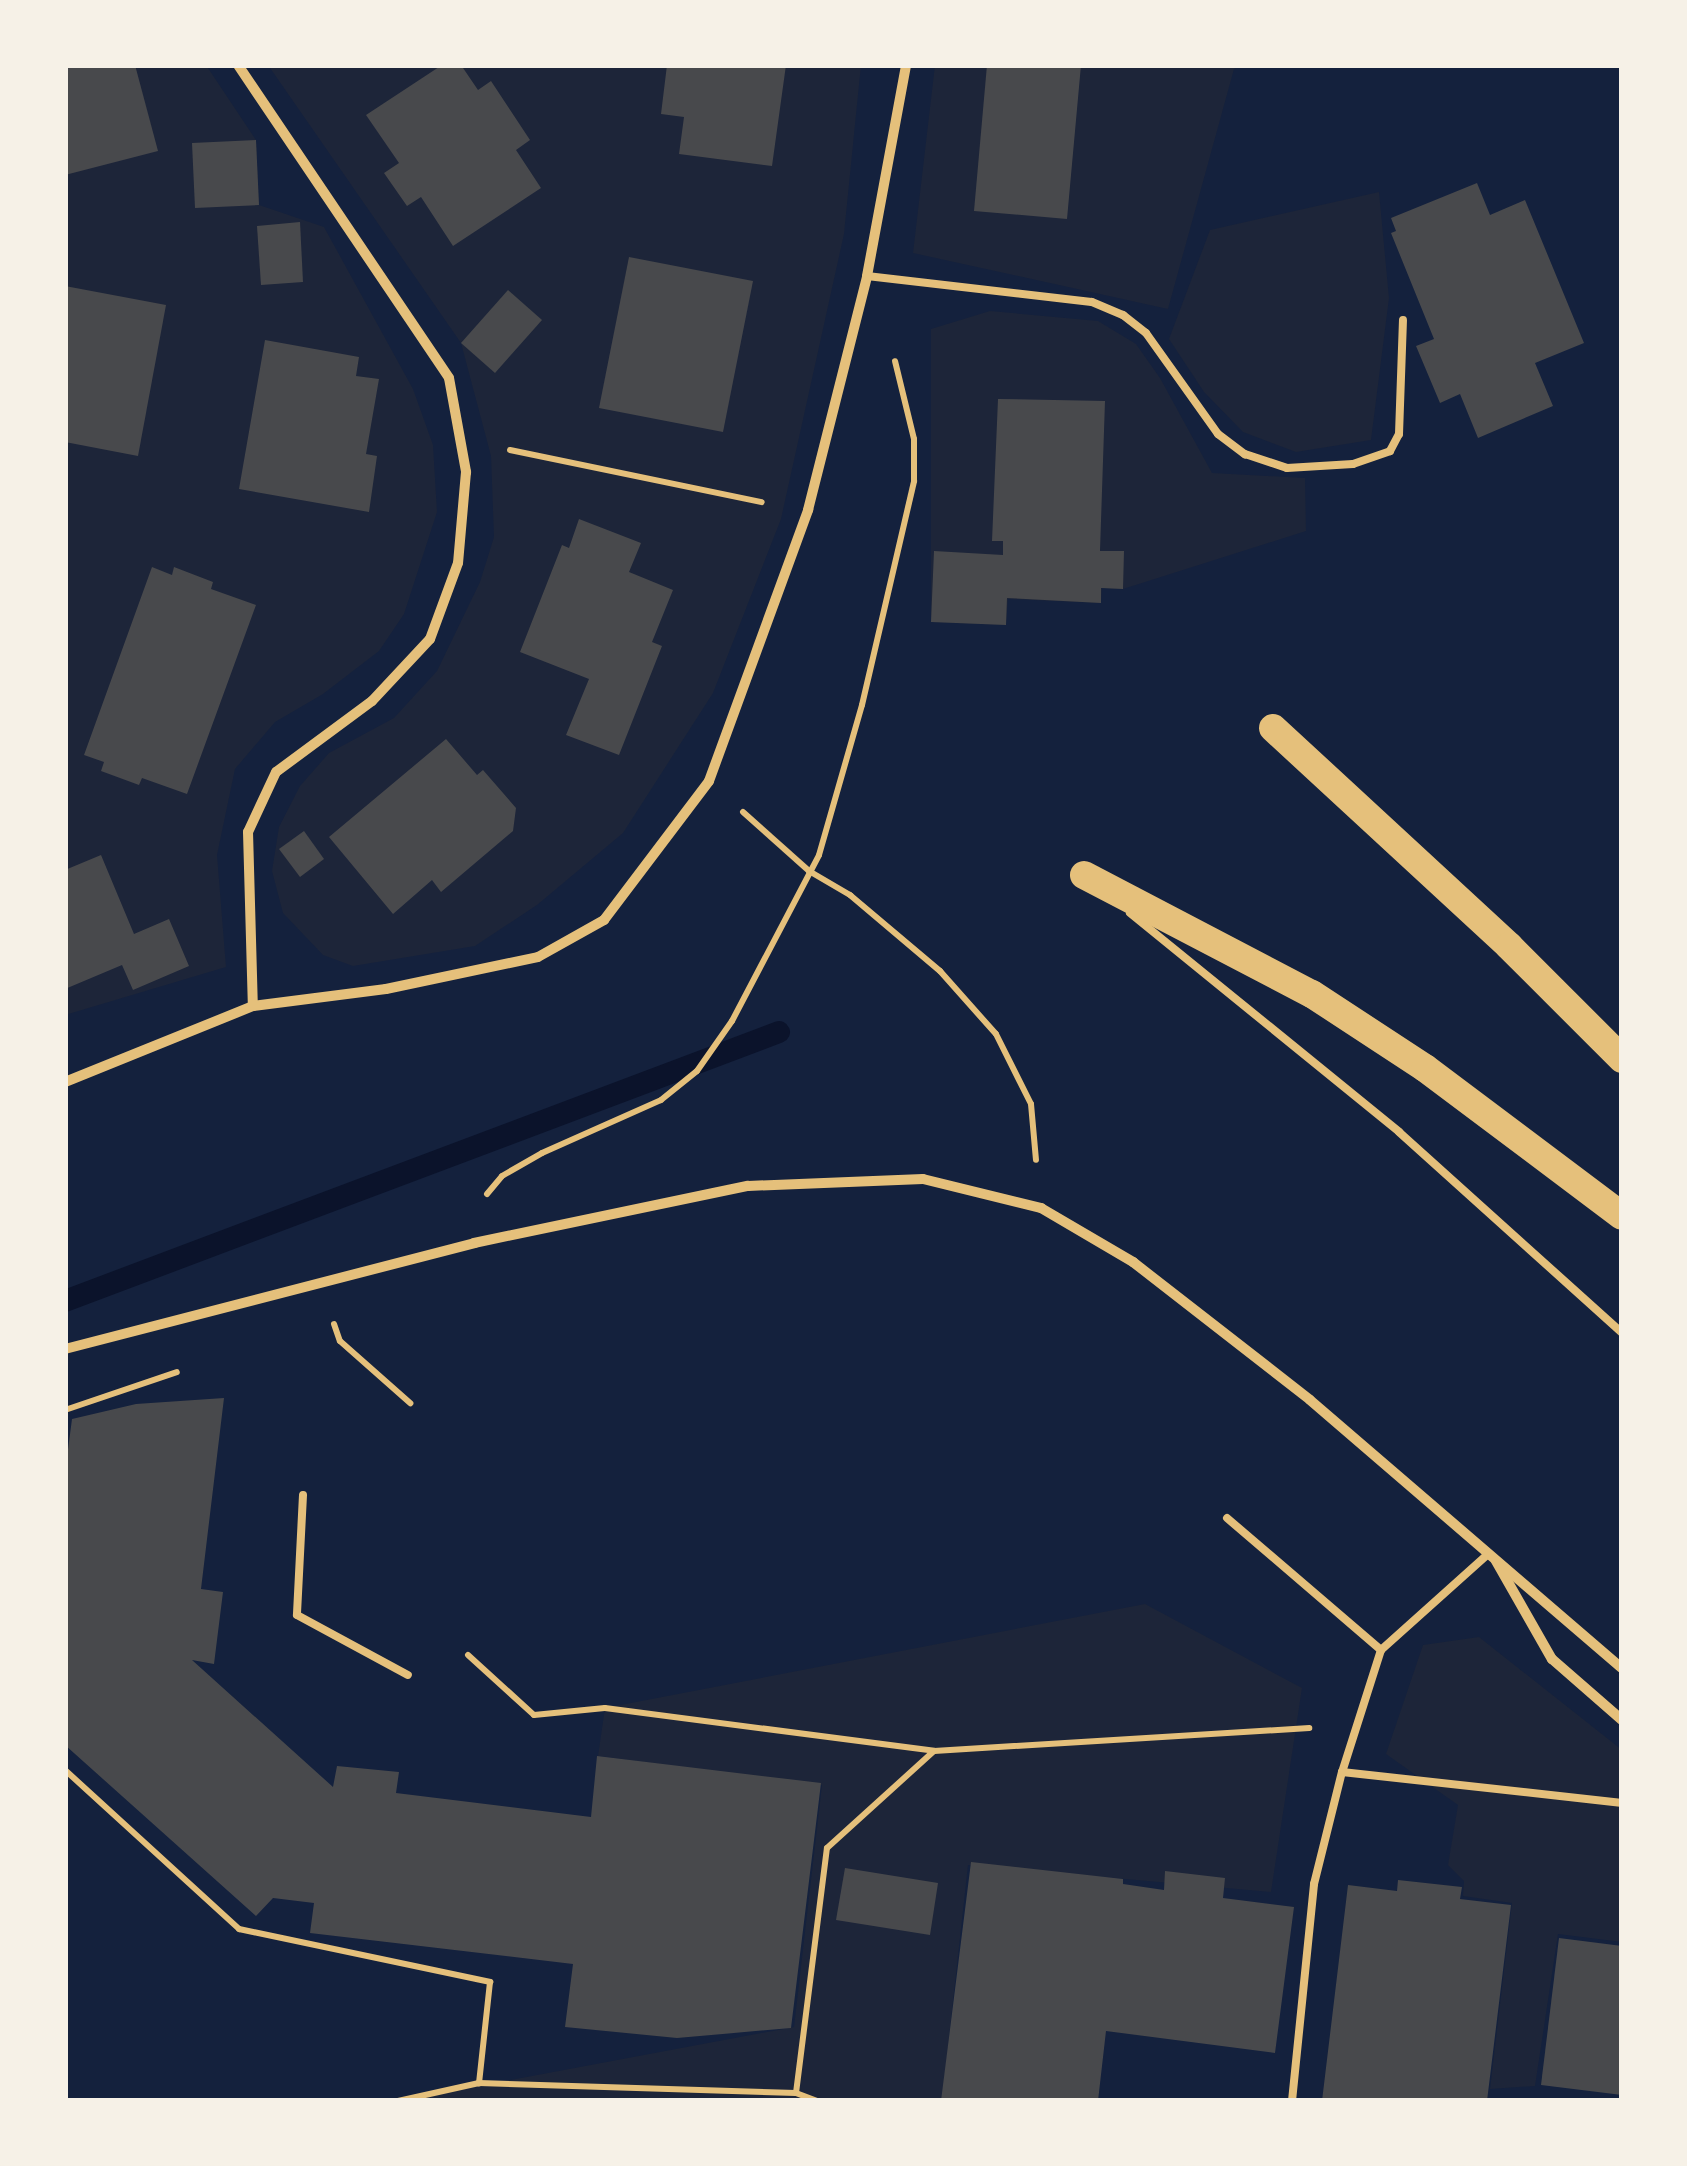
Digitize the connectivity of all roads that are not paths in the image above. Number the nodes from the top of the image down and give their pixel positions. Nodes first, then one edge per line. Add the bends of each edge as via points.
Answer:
1 (238, 65) edge
2 (906, 65) edge
3 (867, 276) junction
4 (1402, 320) dead end
5 (1273, 728) dead end
6 (1084, 875) joint
7 (253, 1006) junction
8 (1622, 1059) edge
9 (65, 1082) edge
10 (1622, 1216) edge
11 (1622, 1332) edge
12 (65, 1349) edge
13 (303, 1495) dead end
14 (1226, 1518) dead end
15 (1491, 1552) junction
16 (1382, 1650) junction
17 (1622, 1668) edge
18 (408, 1675) dead end
19 (1622, 1720) edge
20 (1342, 1772) junction
21 (1622, 1804) edge
22 (1292, 2101) edge

1 - 7 street via 449,378 466,472 458,563 430,638 372,700 276,772 248,832
2 - 3 street
3 - 4 lane via 1092,302 1123,315 1146,333 1218,434 1245,454 1287,468 1353,464 1390,451 1399,434
3 - 7 street via 808,510 709,781 604,920 538,957 386,989
5 - 8 highway
6 - 10 highway via 1312,994 1426,1068
6 - 11 lane via 1399,1132
7 - 9 street
12 - 15 street via 474,1243 748,1186 923,1179 1041,1208 1133,1262
13 - 18 lane via 298,1615
14 - 16 lane
15 - 16 lane
15 - 17 street
15 - 19 street via 1552,1660
16 - 20 lane
20 - 21 lane
20 - 22 lane via 1314,1884

